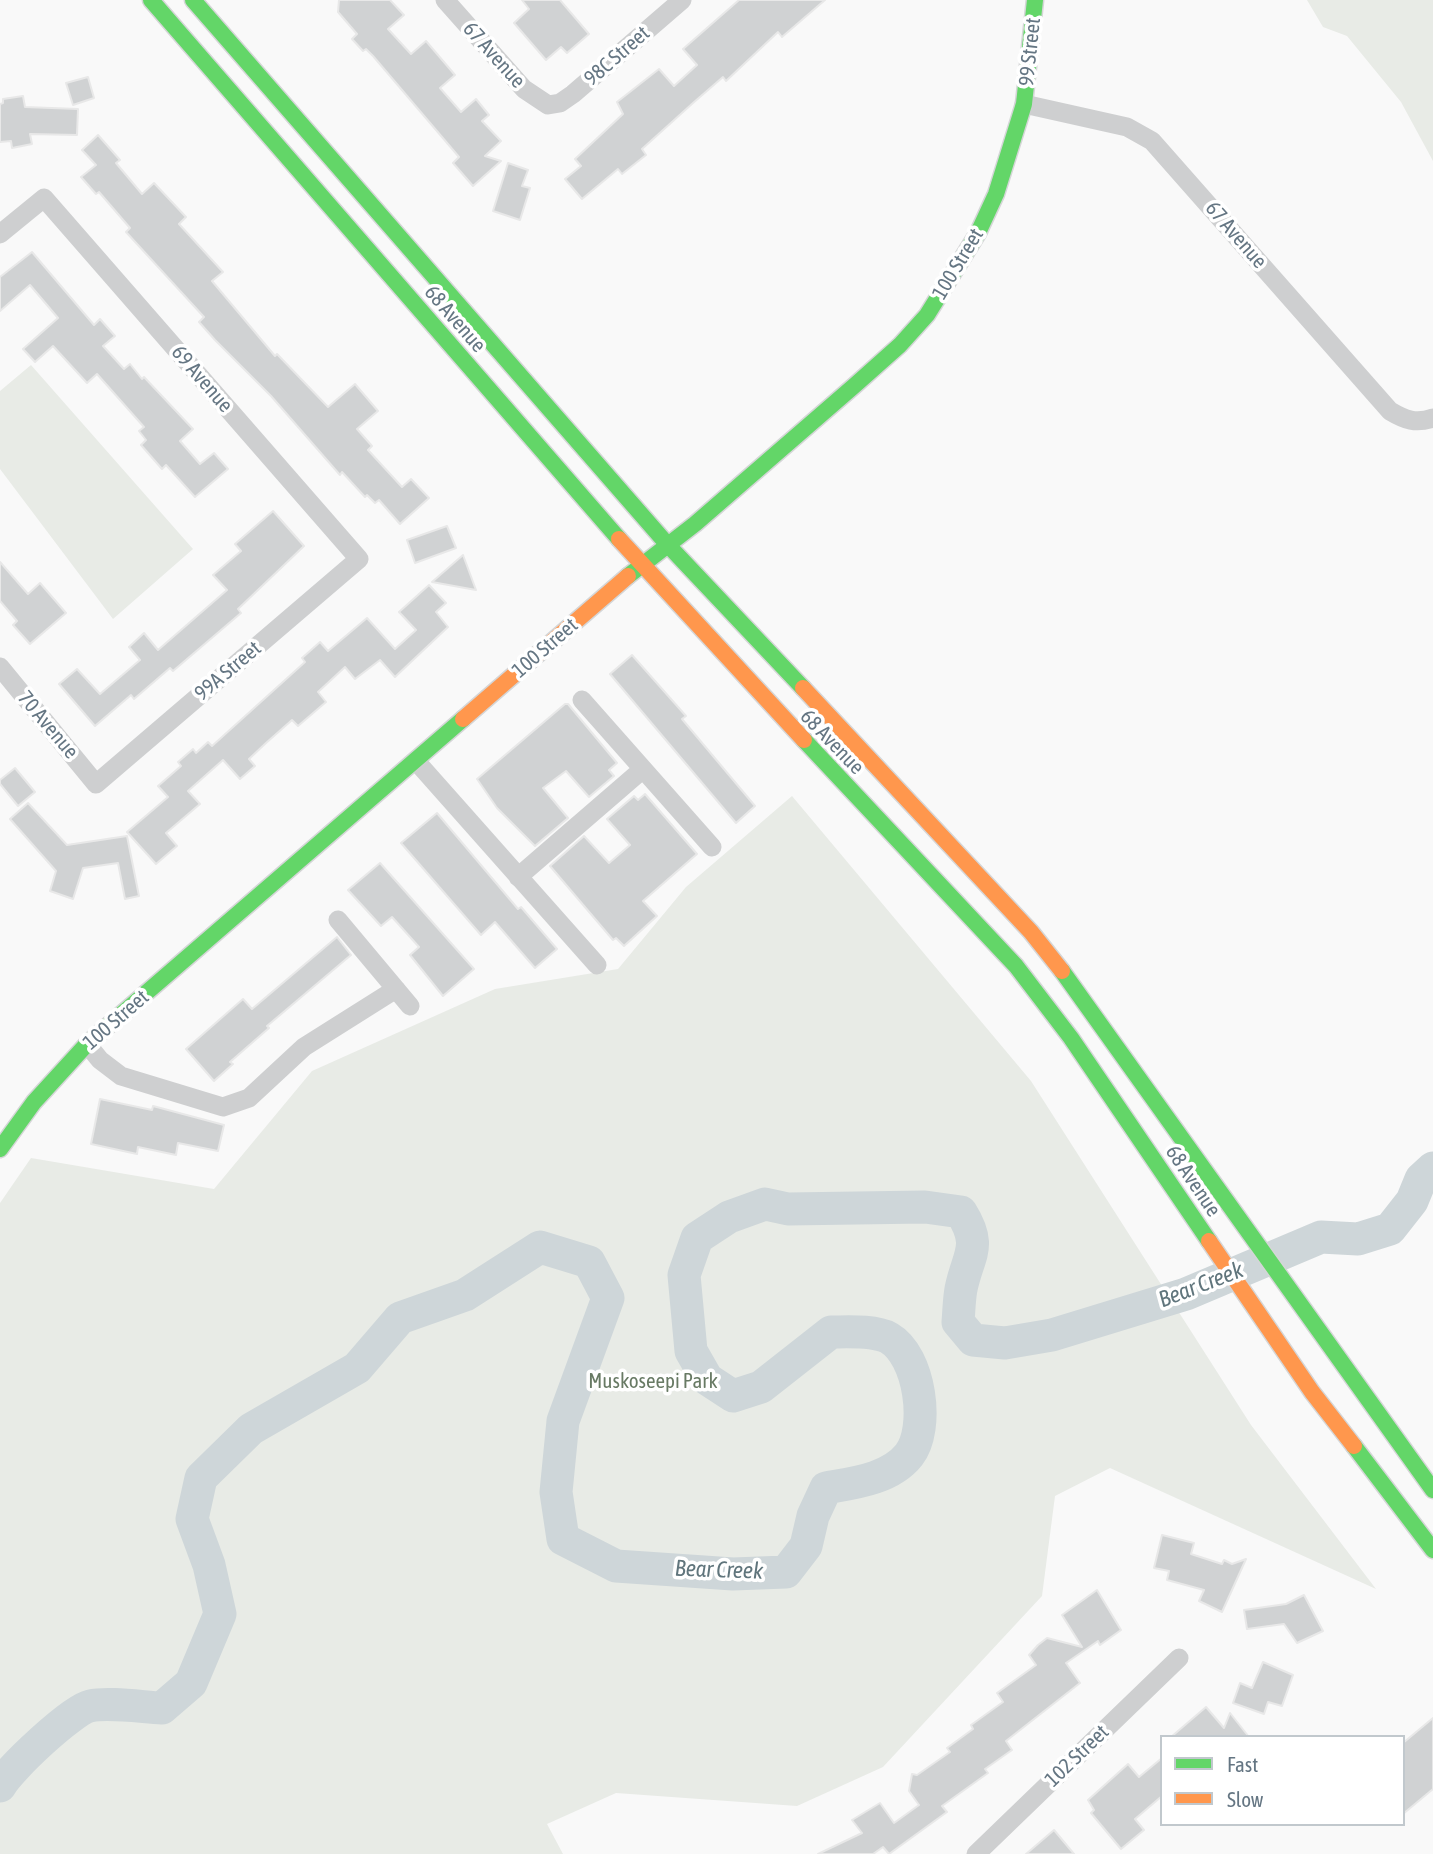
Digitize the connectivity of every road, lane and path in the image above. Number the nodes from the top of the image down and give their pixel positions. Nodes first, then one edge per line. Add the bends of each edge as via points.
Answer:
1 (151, 0) edge
2 (193, 0) edge
3 (445, 0) edge
4 (682, 0) edge
5 (1035, 0) edge
6 (1024, 104) junction
7 (548, 105) joint
8 (0, 234) edge
9 (1424, 419) edge
10 (667, 544) junction
11 (359, 559) joint
12 (641, 565) junction
13 (0, 667) edge
14 (582, 700) dead end
15 (416, 761) junction
16 (643, 769) junction
17 (96, 784) joint
18 (712, 847) dead end
19 (518, 877) junction
20 (338, 920) dead end
21 (597, 965) dead end
22 (396, 989) junction
23 (410, 1006) dead end
24 (88, 1044) junction
25 (0, 1149) edge
26 (1433, 1490) edge
27 (1433, 1550) edge
28 (1179, 1658) dead end
29 (976, 1854) edge

1 - 12 main road, 68 Avenue
2 - 10 main road, 68 Avenue
3 - 7 street, 67 Avenue via 524,89
4 - 7 street, 98C Street via 573,94
5 - 6 main road, 99 Street
6 - 9 street, 67 Avenue via 1112,123 1152,141 1390,411 1404,419
6 - 10 main road, 100 Street via 996,194 978,233 927,316 854,387
8 - 11 street, 69 Avenue via 44,198
10 - 12 main road, 100 Street
10 - 26 main road, 68 Avenue via 1031,932 1094,1012
11 - 17 street, 99A Street
12 - 15 main road, 100 Street
12 - 27 main road, 68 Avenue via 1016,966 1312,1392
13 - 17 street, 70 Avenue
14 - 16 street
15 - 19 street
15 - 24 main road, 100 Street
16 - 18 street
16 - 19 street
19 - 21 street
20 - 22 street
22 - 23 street
22 - 24 street via 304,1047 249,1098 223,1107 121,1076
24 - 25 main road, 100 Street via 34,1102
28 - 29 street, 102 Street

